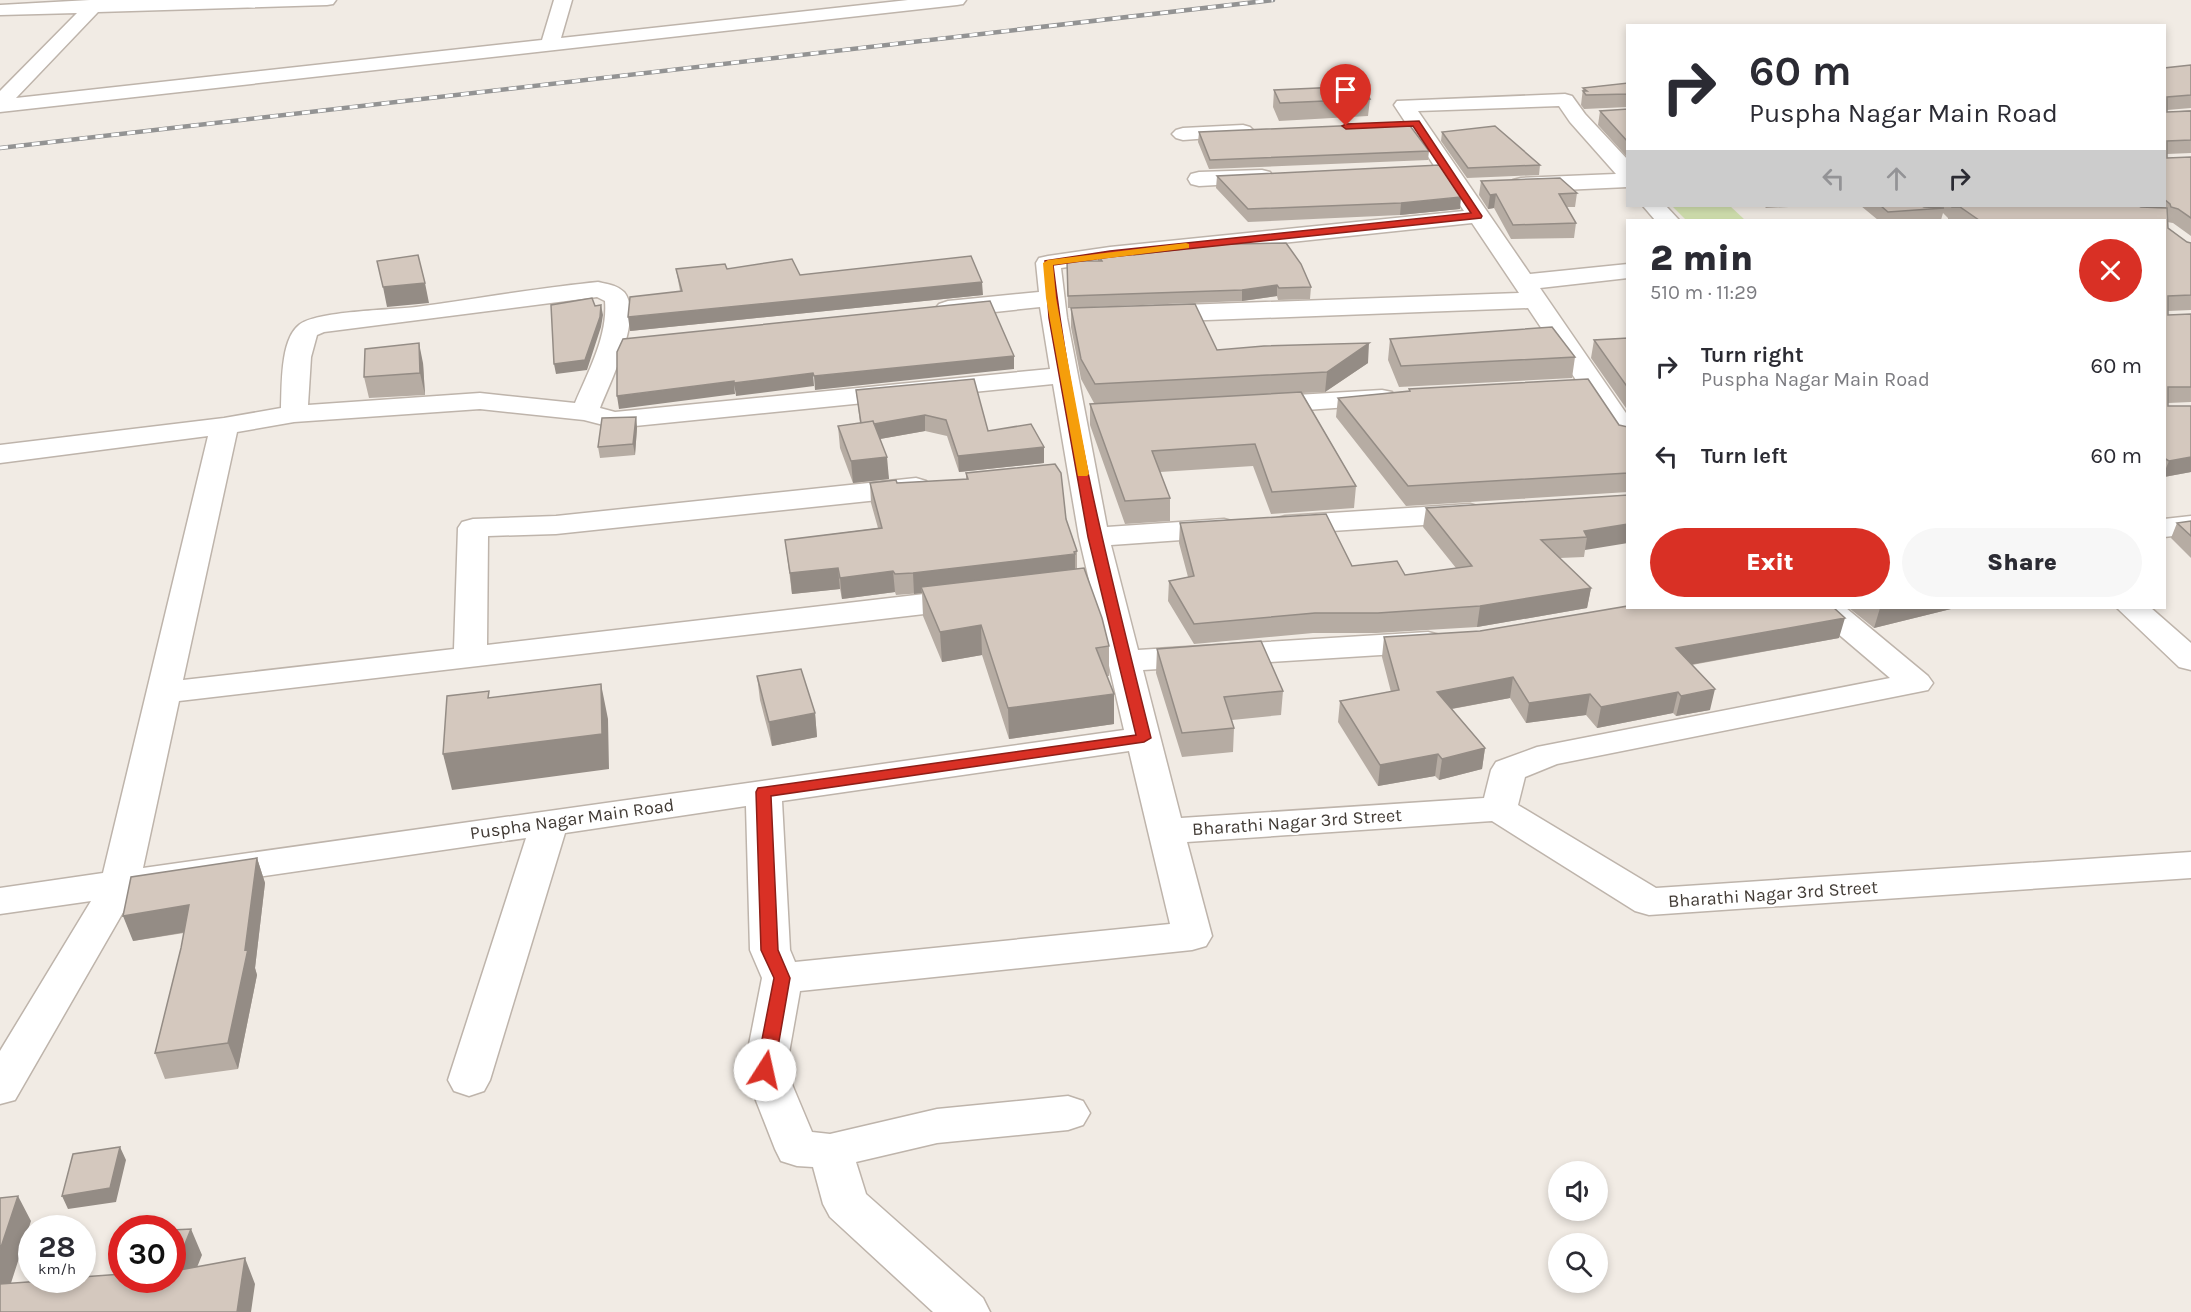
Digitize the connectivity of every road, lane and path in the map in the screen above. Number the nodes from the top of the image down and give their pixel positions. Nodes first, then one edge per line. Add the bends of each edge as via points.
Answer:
1 (327, 0) edge
2 (563, 0) edge
3 (957, 0) edge
4 (920, 2) edge
5 (96, 4) edge
6 (794, 9) edge
7 (0, 10) edge
8 (550, 45) junction
9 (0, 104) edge
10 (1607, 116) edge
11 (1577, 118) junction
12 (1416, 123) junction
13 (1393, 124) edge
14 (1265, 130) edge
15 (1184, 134) dead end
16 (1446, 168) junction
17 (1423, 169) edge
18 (1626, 172) edge
19 (1282, 176) edge
20 (1199, 179) dead end
21 (1626, 180) edge
22 (1504, 185) edge
23 (1655, 207) edge
24 (1478, 216) junction
25 (1666, 219) edge
26 (1626, 271) edge
27 (1529, 291) junction
28 (1061, 311) junction
29 (921, 312) edge
30 (1136, 315) edge
31 (1065, 375) junction
32 (1404, 397) edge
33 (1238, 406) edge
34 (585, 412) junction
35 (294, 414) junction
36 (224, 426) junction
37 (1626, 435) edge
38 (0, 454) edge
39 (942, 484) edge
40 (1497, 511) edge
41 (1094, 537) junction
42 (1106, 583) junction
43 (1070, 587) edge
44 (1000, 595) edge
45 (1828, 609) edge
46 (2134, 609) edge
47 (1454, 641) edge
48 (470, 657) junction
49 (2191, 660) edge
50 (1125, 661) junction
51 (165, 692) junction
52 (1144, 738) junction
53 (764, 792) junction
54 (1499, 809) junction
55 (546, 823) junction
56 (1166, 831) junction
57 (2191, 866) edge
58 (120, 884) junction
59 (0, 901) edge
60 (782, 978) junction
61 (469, 1080) dead end
62 (0, 1088) edge
63 (1068, 1113) dead end
64 (830, 1151) junction
65 (966, 1312) edge

1 - 5 street
2 - 8 street
3 - 4 street
4 - 6 street
5 - 7 street
5 - 9 street
6 - 8 street
8 - 9 street
10 - 11 street
11 - 12 street via 1565,100 1404,105
11 - 18 street
12 - 13 street
12 - 16 street
14 - 15 street
16 - 17 street
16 - 24 street via 1470,187
19 - 20 street
21 - 22 street
23 - 25 street
24 - 27 street
24 - 28 street via 1048,263
26 - 27 street
27 - 30 street
27 - 37 street via 1581,387
28 - 29 street
28 - 31 street
31 - 34 street via 615,420
31 - 41 street via 1084,415 1070,471
32 - 33 street
34 - 35 street via 480,401
34 - 35 street via 624,342 617,300 610,292 598,289 392,318 349,320 309,329 302,337
35 - 36 street
36 - 38 street
36 - 51 street
39 - 48 street via 556,525 473,528
40 - 41 street
41 - 42 street
42 - 43 street
42 - 50 street
44 - 48 street
45 - 54 street via 1916,683 1549,755 1509,770
46 - 49 street
47 - 50 street
48 - 51 street
50 - 52 street
51 - 58 street
52 - 53 street, Puspha Nagar Main Road
52 - 56 street
53 - 55 street, Puspha Nagar Main Road
53 - 60 street via 770,950
54 - 56 street, Bharathi Nagar 3rd Street
54 - 57 street, Bharathi Nagar 3rd Street via 1649,902
55 - 58 street, Puspha Nagar Main Road
55 - 61 street via 548,830
56 - 60 street via 1192,936
58 - 59 street, Puspha Nagar Main Road
58 - 62 street
60 - 64 street via 765,1070 796,1149
63 - 64 street via 937,1126
64 - 65 street via 846,1204

